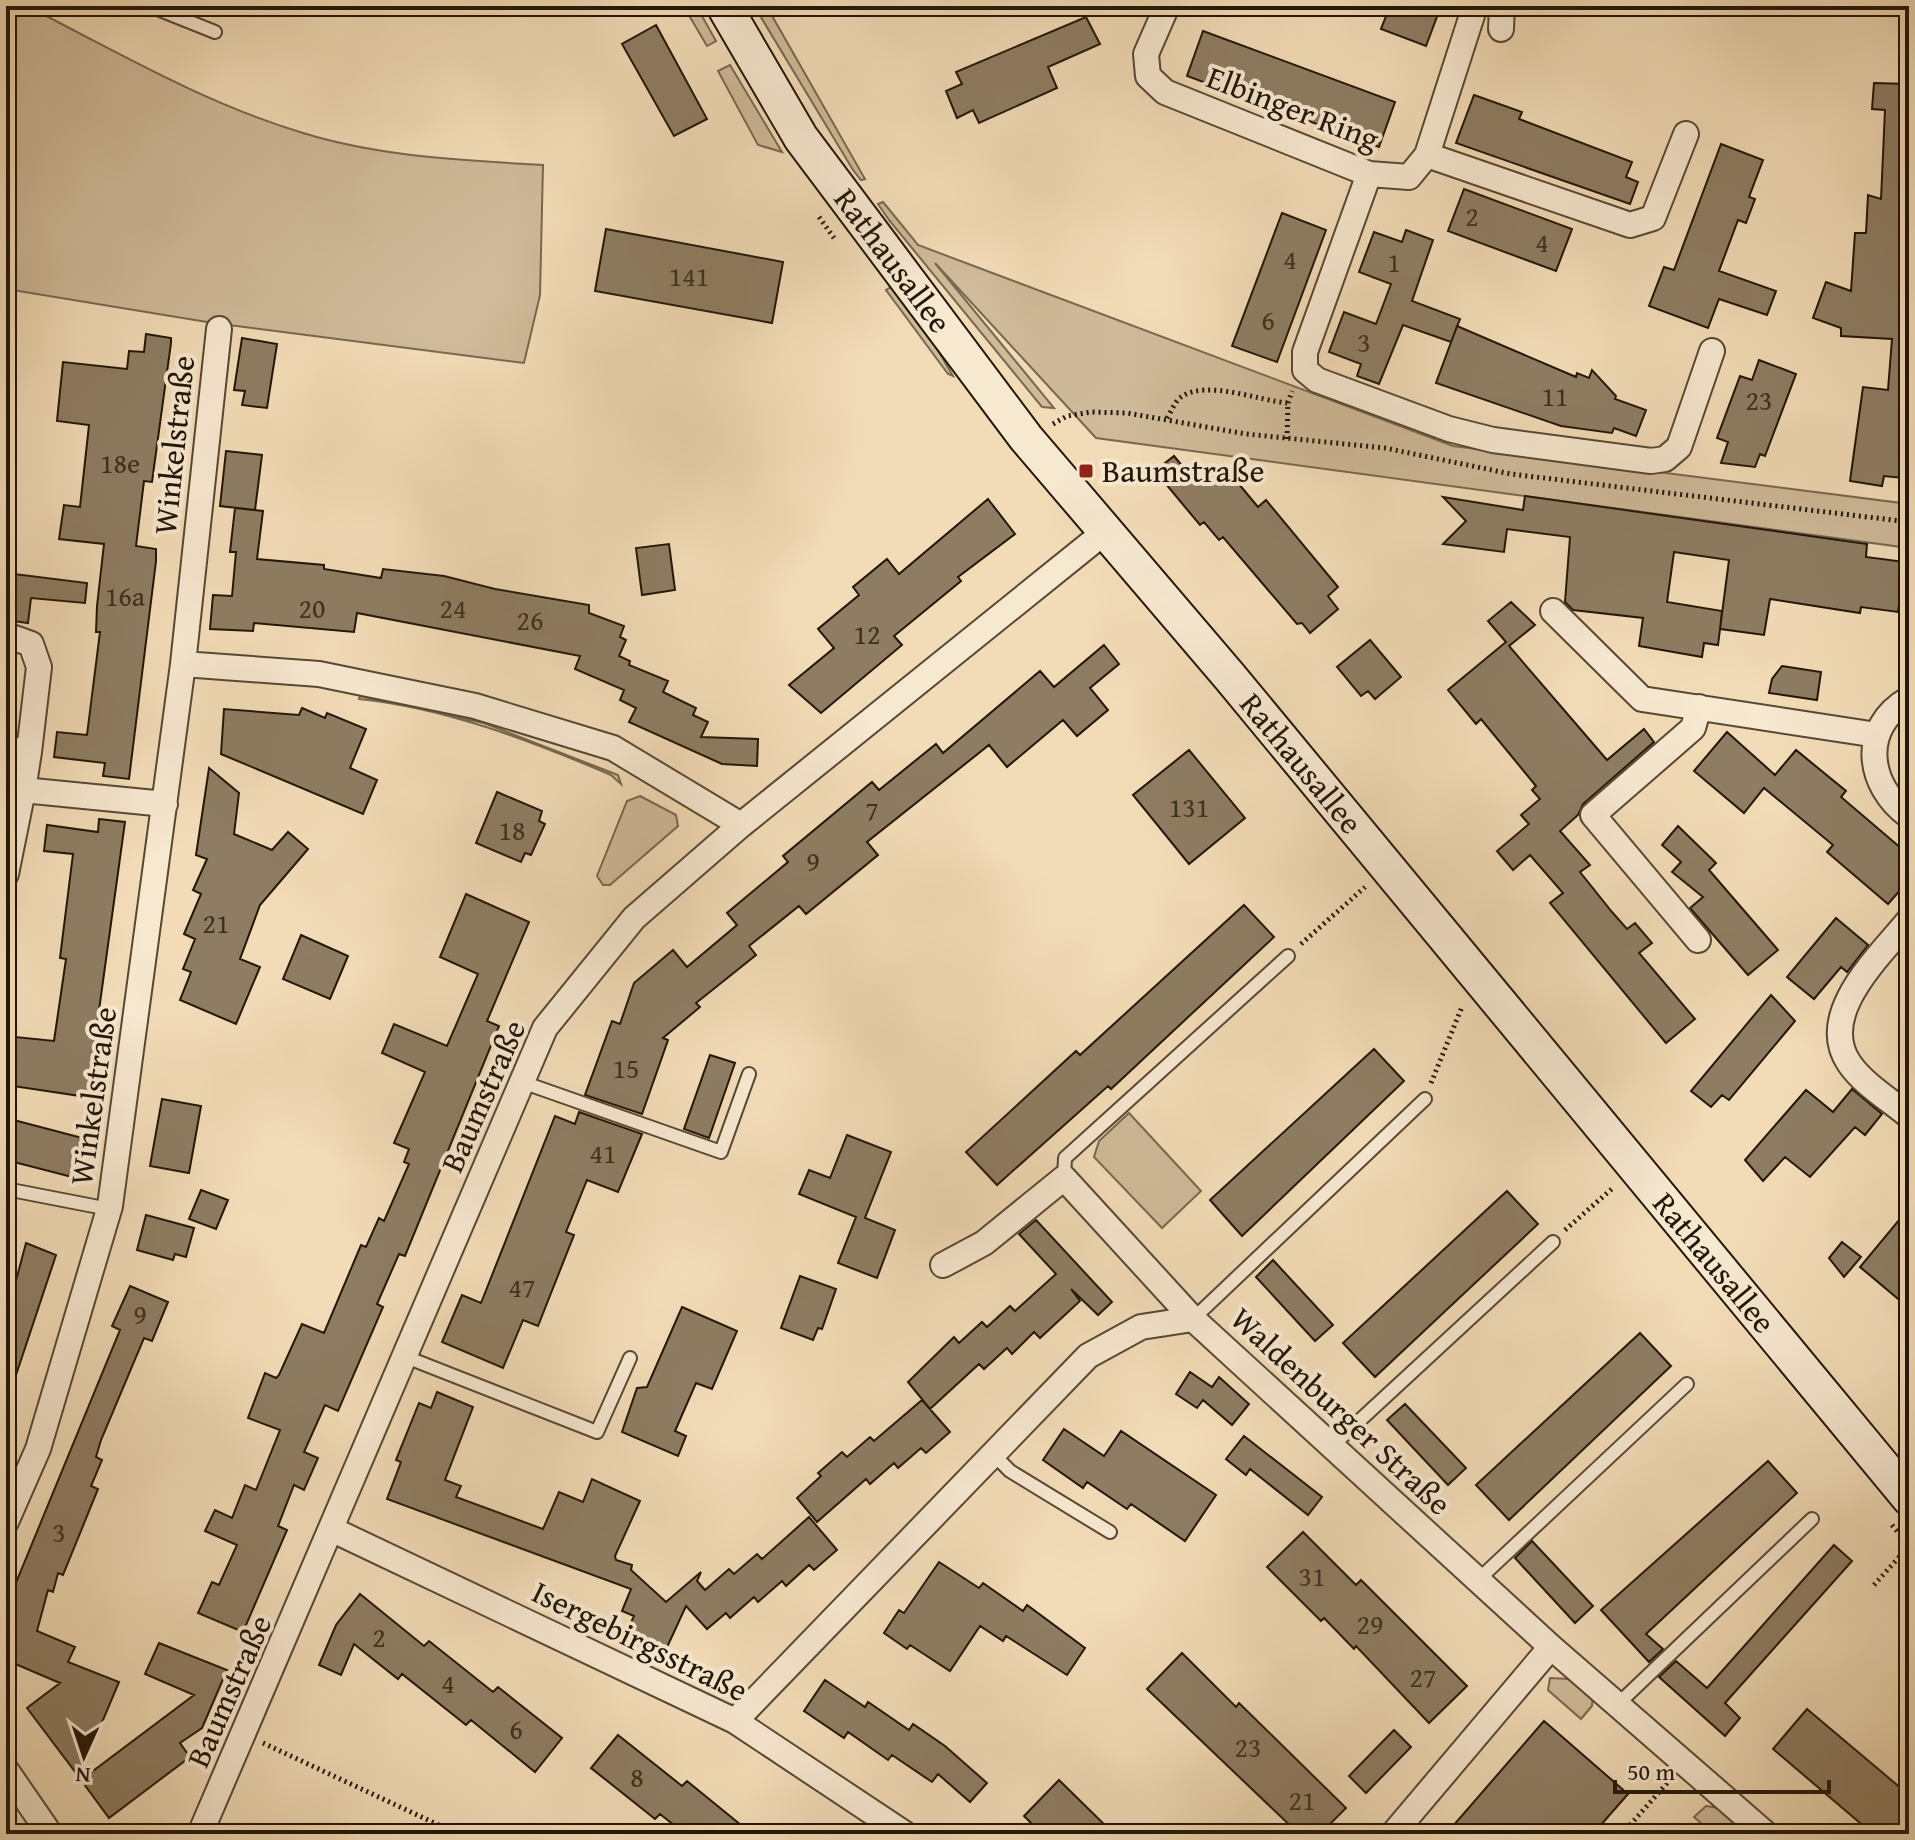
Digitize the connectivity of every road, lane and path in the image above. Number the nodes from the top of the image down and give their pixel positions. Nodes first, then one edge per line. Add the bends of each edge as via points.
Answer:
1 (150, 6) edge
2 (724, 6) edge
3 (1167, 6) edge
4 (1475, 6) edge
5 (215, 32) dead end
6 (1686, 134) dead end
7 (1427, 155) junction
8 (1369, 174) junction
9 (219, 329) dead end
10 (1712, 351) dead end
11 (1305, 370) junction
12 (1288, 403) junction
13 (1167, 418) junction
14 (1026, 438) junction
15 (1287, 439) junction
16 (1909, 522) edge
17 (1106, 531) junction
18 (1553, 611) dead end
19 (6, 635) edge
20 (183, 664) junction
21 (1909, 699) edge
22 (1699, 707) junction
23 (1877, 735) junction
24 (17, 750) edge
25 (23, 790) junction
26 (165, 804) junction
27 (1909, 816) edge
28 (741, 825) junction
29 (7, 864) edge
30 (1366, 886) dead end
31 (1909, 920) edge
32 (1698, 940) dead end
33 (1288, 956) joint
34 (1463, 1004) dead end
35 (749, 1074) dead end
36 (522, 1082) junction
37 (1425, 1099) joint
38 (1909, 1116) edge
39 (1064, 1178) junction
40 (1614, 1187) dead end
41 (6, 1189) edge
42 (109, 1209) junction
43 (1553, 1242) joint
44 (943, 1265) dead end
45 (1193, 1319) junction
46 (406, 1357) junction
47 (630, 1358) dead end
48 (1687, 1384) dead end
49 (1332, 1446) junction
50 (993, 1454) junction
51 (1909, 1498) edge
52 (1812, 1519) dead end
53 (6, 1522) edge
54 (333, 1530) junction
55 (1110, 1532) dead end
56 (1909, 1546) edge
57 (1478, 1580) junction
58 (1874, 1585) dead end
59 (1551, 1647) junction
60 (1617, 1705) junction
61 (735, 1721) junction
62 (270, 1746) dead end
63 (1685, 1763) junction
64 (6, 1770) edge
65 (50, 1834) edge
66 (200, 1834) edge
67 (458, 1834) edge
68 (905, 1834) edge
69 (1393, 1834) edge
70 (1622, 1834) edge
71 (1766, 1834) edge

1 - 5 lane
2 - 14 street, Rathausallee via 801,138
3 - 8 street, Elbinger Ring via 1146,54 1148,76 1165,92
4 - 7 street
6 - 7 street via 1653,218 1630,225
7 - 8 street, Elbinger Ring via 1409,177
8 - 11 street via 1305,352
9 - 20 street, Winkelstraße
10 - 11 street via 1679,447 1665,459 1651,461 1449,429 1317,380
11 - 12 path
12 - 13 path via 1195,392 1180,397
12 - 15 path
13 - 14 path via 1091,412 1067,416
13 - 15 path
14 - 17 street, Rathausallee
15 - 16 path via 1385,448 1511,474
17 - 28 street, Baumstraße
17 - 51 street, Rathausallee
18 - 22 street via 1642,699
19 - 24 street via 31,644 39,667
20 - 26 street, Winkelstraße
20 - 28 street via 319,674 475,706 613,748
21 - 23 street via 1885,718
22 - 23 street
22 - 32 street via 1693,728 1593,815
23 - 27 street via 1877,781
24 - 25 street
25 - 26 street
25 - 29 street
26 - 42 street, Winkelstraße
28 - 36 street, Baumstraße via 634,918 545,1028
30 - 33 path
31 - 38 street via 1842,1007 1839,1032 1848,1062
33 - 39 lane via 1065,1158
34 - 37 path
35 - 36 lane via 721,1152
36 - 46 street, Baumstraße
37 - 45 lane
39 - 44 street via 984,1243
39 - 45 street
40 - 43 path
41 - 42 lane
42 - 53 street, Winkelstraße via 38,1449
43 - 49 lane
45 - 49 street, Waldenburger Straße
45 - 50 street, Waldenburger Straße via 1141,1327 1088,1356
46 - 47 lane via 597,1432
46 - 54 street, Baumstraße
48 - 57 lane
49 - 57 street, Waldenburger Straße
50 - 55 lane via 1010,1471
50 - 61 street, Waldenburger Straße
52 - 60 lane
54 - 61 street, Isergebirgsstraße
54 - 66 street, Baumstraße
56 - 58 path
57 - 59 street, Waldenburger Straße
59 - 60 street, Waldenburger Straße
59 - 69 street
60 - 63 street, Waldenburger Straße
61 - 68 street, Isergebirgsstraße
62 - 67 path
63 - 70 path
63 - 71 street, Waldenburger Straße
64 - 65 street

